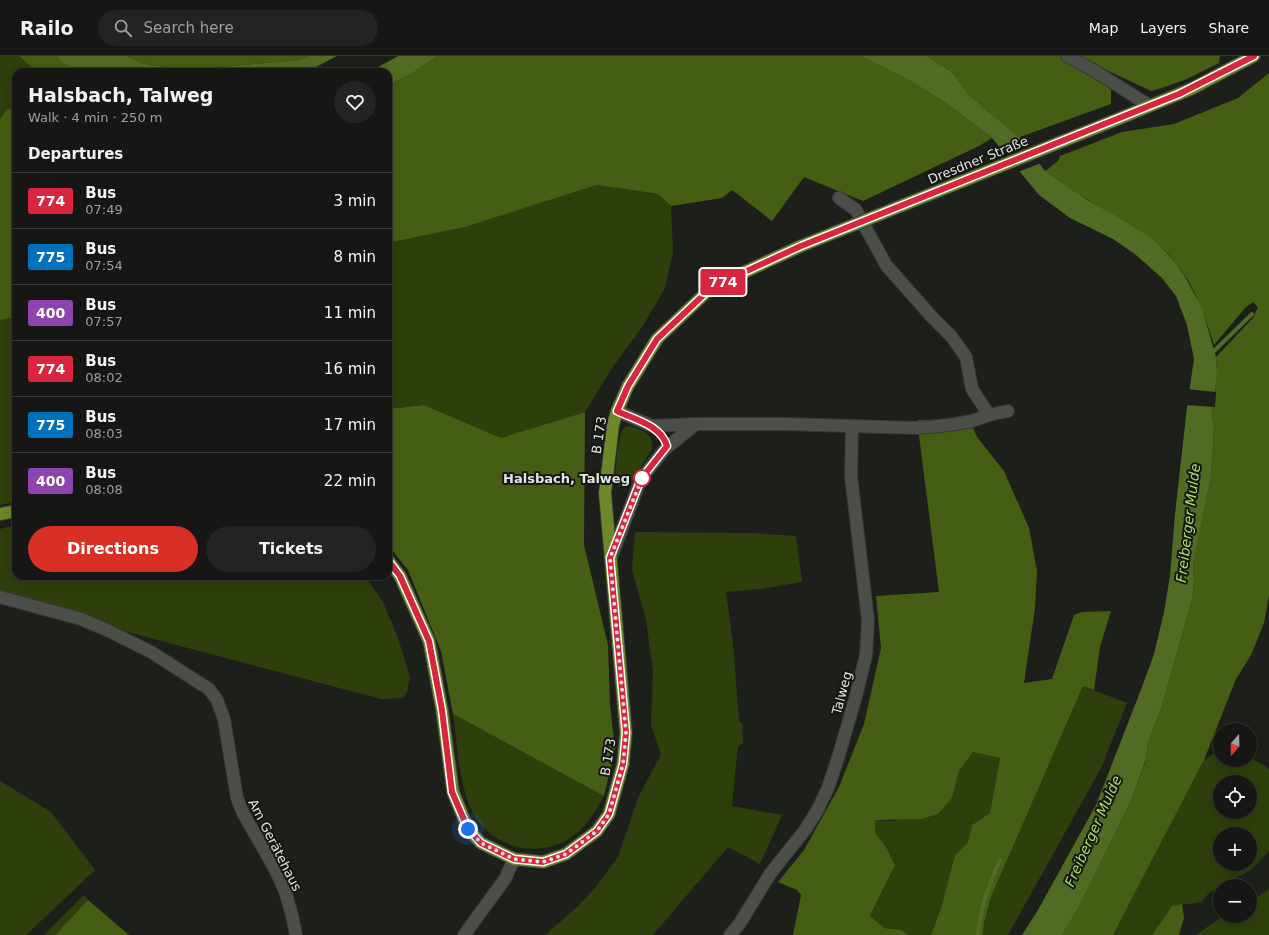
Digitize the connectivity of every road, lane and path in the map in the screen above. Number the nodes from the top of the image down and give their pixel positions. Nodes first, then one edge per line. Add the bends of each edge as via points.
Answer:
1 (1067, 56) edge
2 (1254, 56) edge
3 (1150, 106) junction
4 (839, 198) dead end
5 (712, 287) joint
6 (617, 411) junction
7 (1008, 411) dead end
8 (989, 415) junction
9 (696, 424) junction
10 (852, 426) junction
11 (12, 512) edge
12 (0, 514) edge
13 (610, 558) junction
14 (392, 565) edge
15 (0, 597) edge
16 (514, 859) junction
17 (296, 935) edge
18 (464, 935) edge
19 (730, 935) edge

1 - 3 street
2 - 3 main road, Dresdner Straße / B 173 via 1191,89
3 - 5 main road, Dresdner Straße / B 173, bridge via 801,246
4 - 8 street via 856,210 886,265 951,336 966,357 972,389
5 - 6 main road, B 173 / B 173 via 657,339 628,386
6 - 9 street via 652,426
6 - 13 main road, B 173 / B 173 via 613,425 606,493
7 - 8 street
8 - 10 street via 972,422 943,426
9 - 10 street
9 - 13 street via 665,449 641,479
10 - 19 street, Talweg via 851,476 868,620 866,655 858,689 838,758 817,812 770,874
11 - 12 main road
13 - 16 main road, B 173 / B 173 via 626,733 623,764 609,814 597,831 566,854 543,862
14 - 16 main road, B 173 / B 173 via 400,576 429,641 442,710 452,792 468,829 481,843
15 - 17 street, Am Gerätehaus via 82,619 151,652 209,689 217,700 224,719 237,798 285,891
16 - 18 street via 505,879

